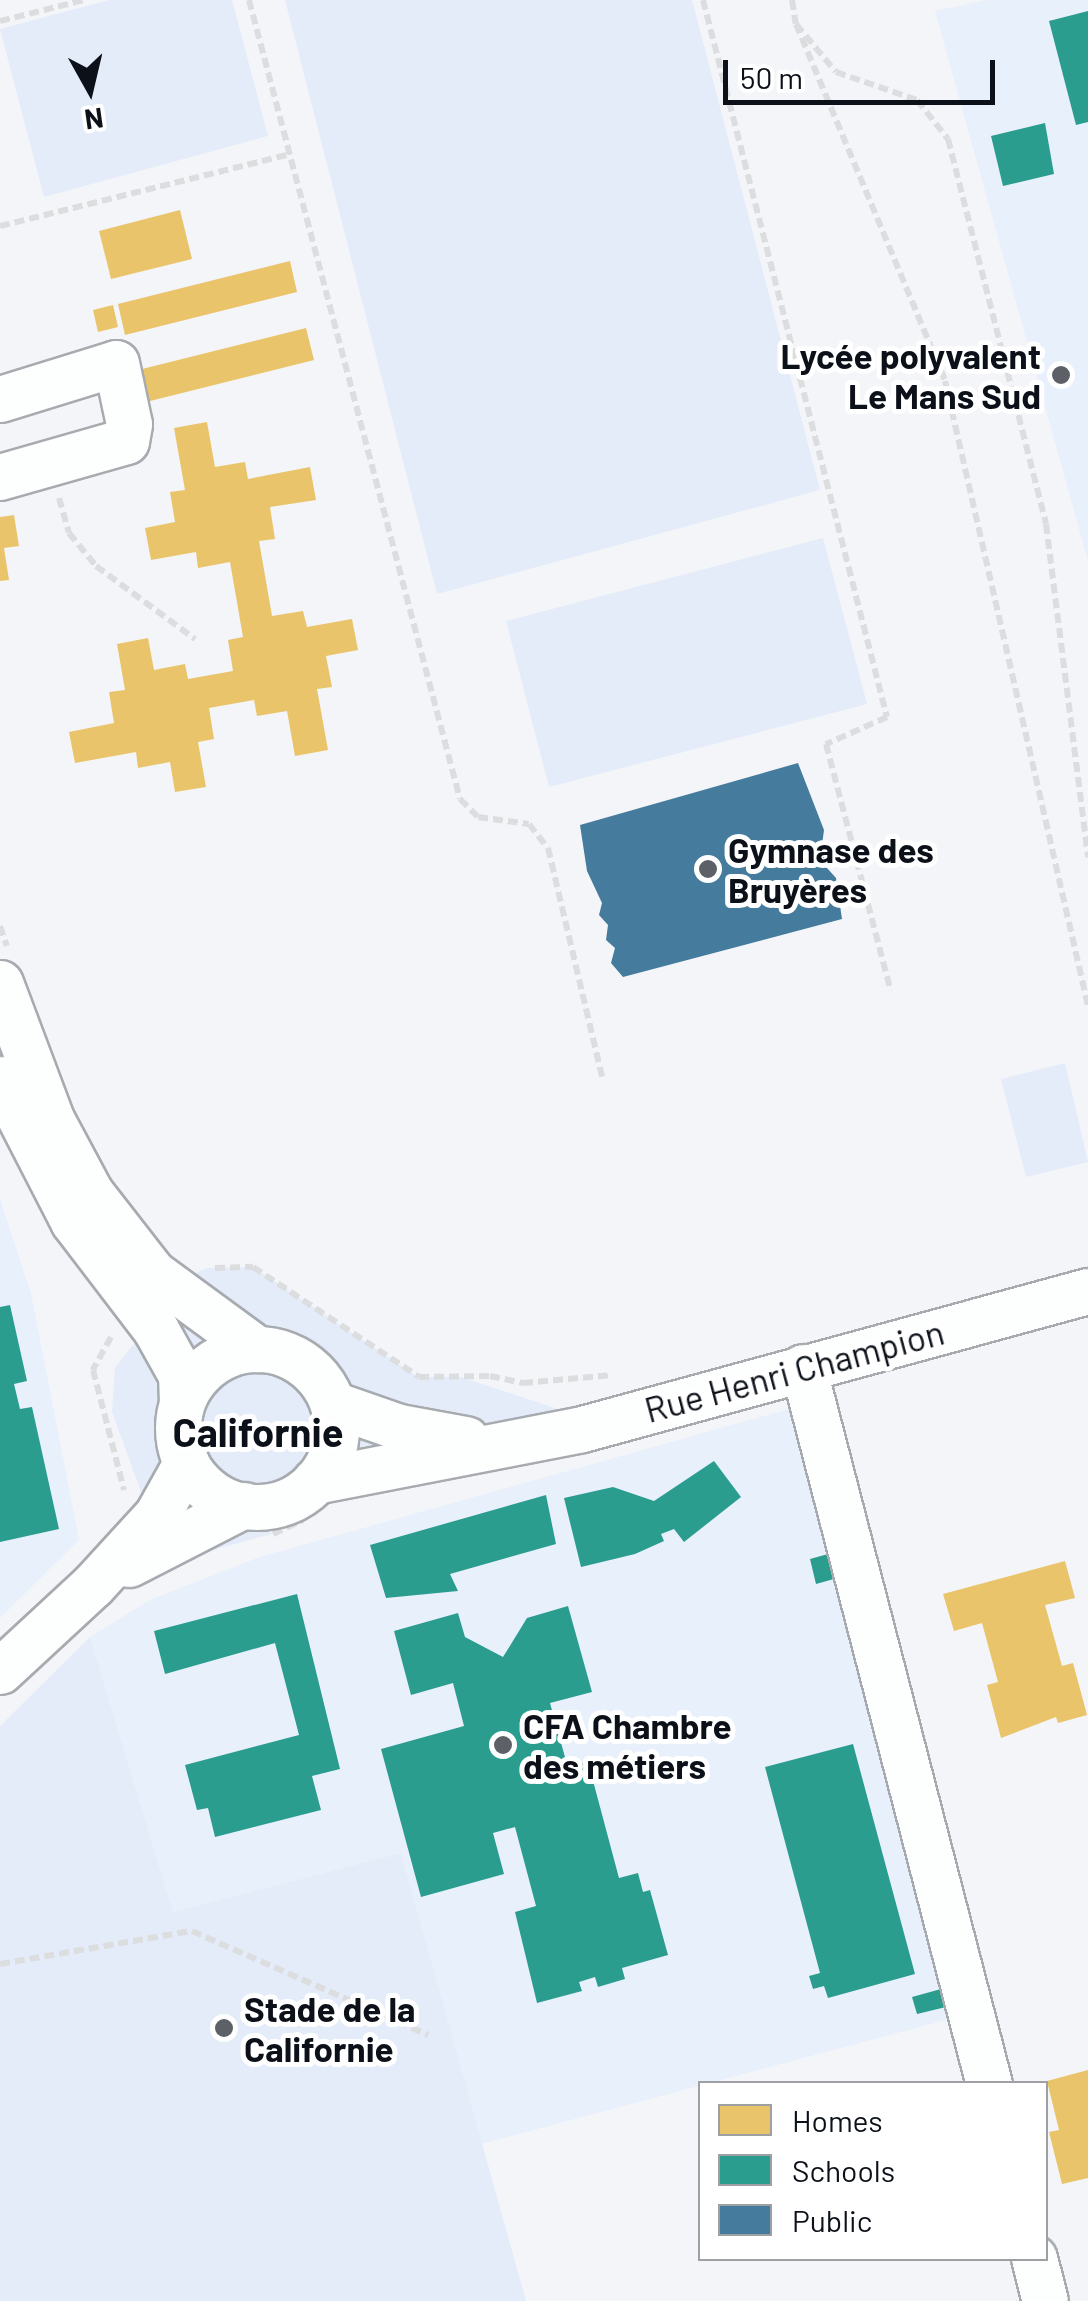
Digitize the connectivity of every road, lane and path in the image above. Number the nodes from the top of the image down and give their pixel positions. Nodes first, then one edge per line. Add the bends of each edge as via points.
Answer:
1 (84, 0) edge
2 (250, 0) edge
3 (702, 0) edge
4 (792, 0) edge
5 (0, 21) edge
6 (796, 24) junction
7 (290, 154) junction
8 (0, 226) edge
9 (0, 398) edge
10 (50, 463) junction
11 (0, 477) edge
12 (195, 639) dead end
13 (1088, 857) edge
14 (0, 983) edge
15 (891, 991) dead end
16 (1088, 1006) edge
17 (602, 1077) dead end
18 (0, 1079) edge
19 (1088, 1292) edge
20 (155, 1299) junction
21 (257, 1348) junction
22 (803, 1367) junction
23 (619, 1373) dead end
24 (182, 1402) junction
25 (333, 1404) junction
26 (500, 1446) junction
27 (186, 1463) junction
28 (314, 1497) junction
29 (126, 1510) dead end
30 (250, 1522) junction
31 (93, 1586) junction
32 (0, 1671) edge
33 (0, 1964) edge
34 (428, 2035) dead end
35 (988, 2081) edge
36 (1035, 2261) edge
37 (1045, 2301) edge

1 - 5 path
2 - 7 path
3 - 15 path via 887,716 826,744
4 - 6 path
6 - 13 path via 836,72 917,100 948,140 1046,524
6 - 16 path via 945,381
7 - 8 path
7 - 17 path via 460,799 478,817 529,824 548,848
9 - 10 street via 116,363 129,424 126,441
10 - 11 street
10 - 12 path via 69,533 96,566
14 - 20 street via 52,1121
18 - 20 street via 73,1221
19 - 22 street, Rue Henri Champion
20 - 21 street
20 - 23 path via 206,1268 253,1267 418,1377 490,1376 523,1383
20 - 24 street via 181,1375
20 - 29 path via 110,1337 93,1370 119,1454
21 - 24 street via 212,1363
21 - 25 street via 301,1362
22 - 26 street, Rue Henri Champion
22 - 35 street
24 - 27 street via 178,1431
25 - 26 street, Rue Henri Champion via 399,1427
25 - 28 street via 333,1447
26 - 28 street, Rue Henri Champion
27 - 30 street
27 - 31 street via 156,1515
28 - 30 path
28 - 30 street via 279,1504
30 - 31 street via 177,1535
31 - 32 street
33 - 34 path via 192,1931
36 - 37 street

